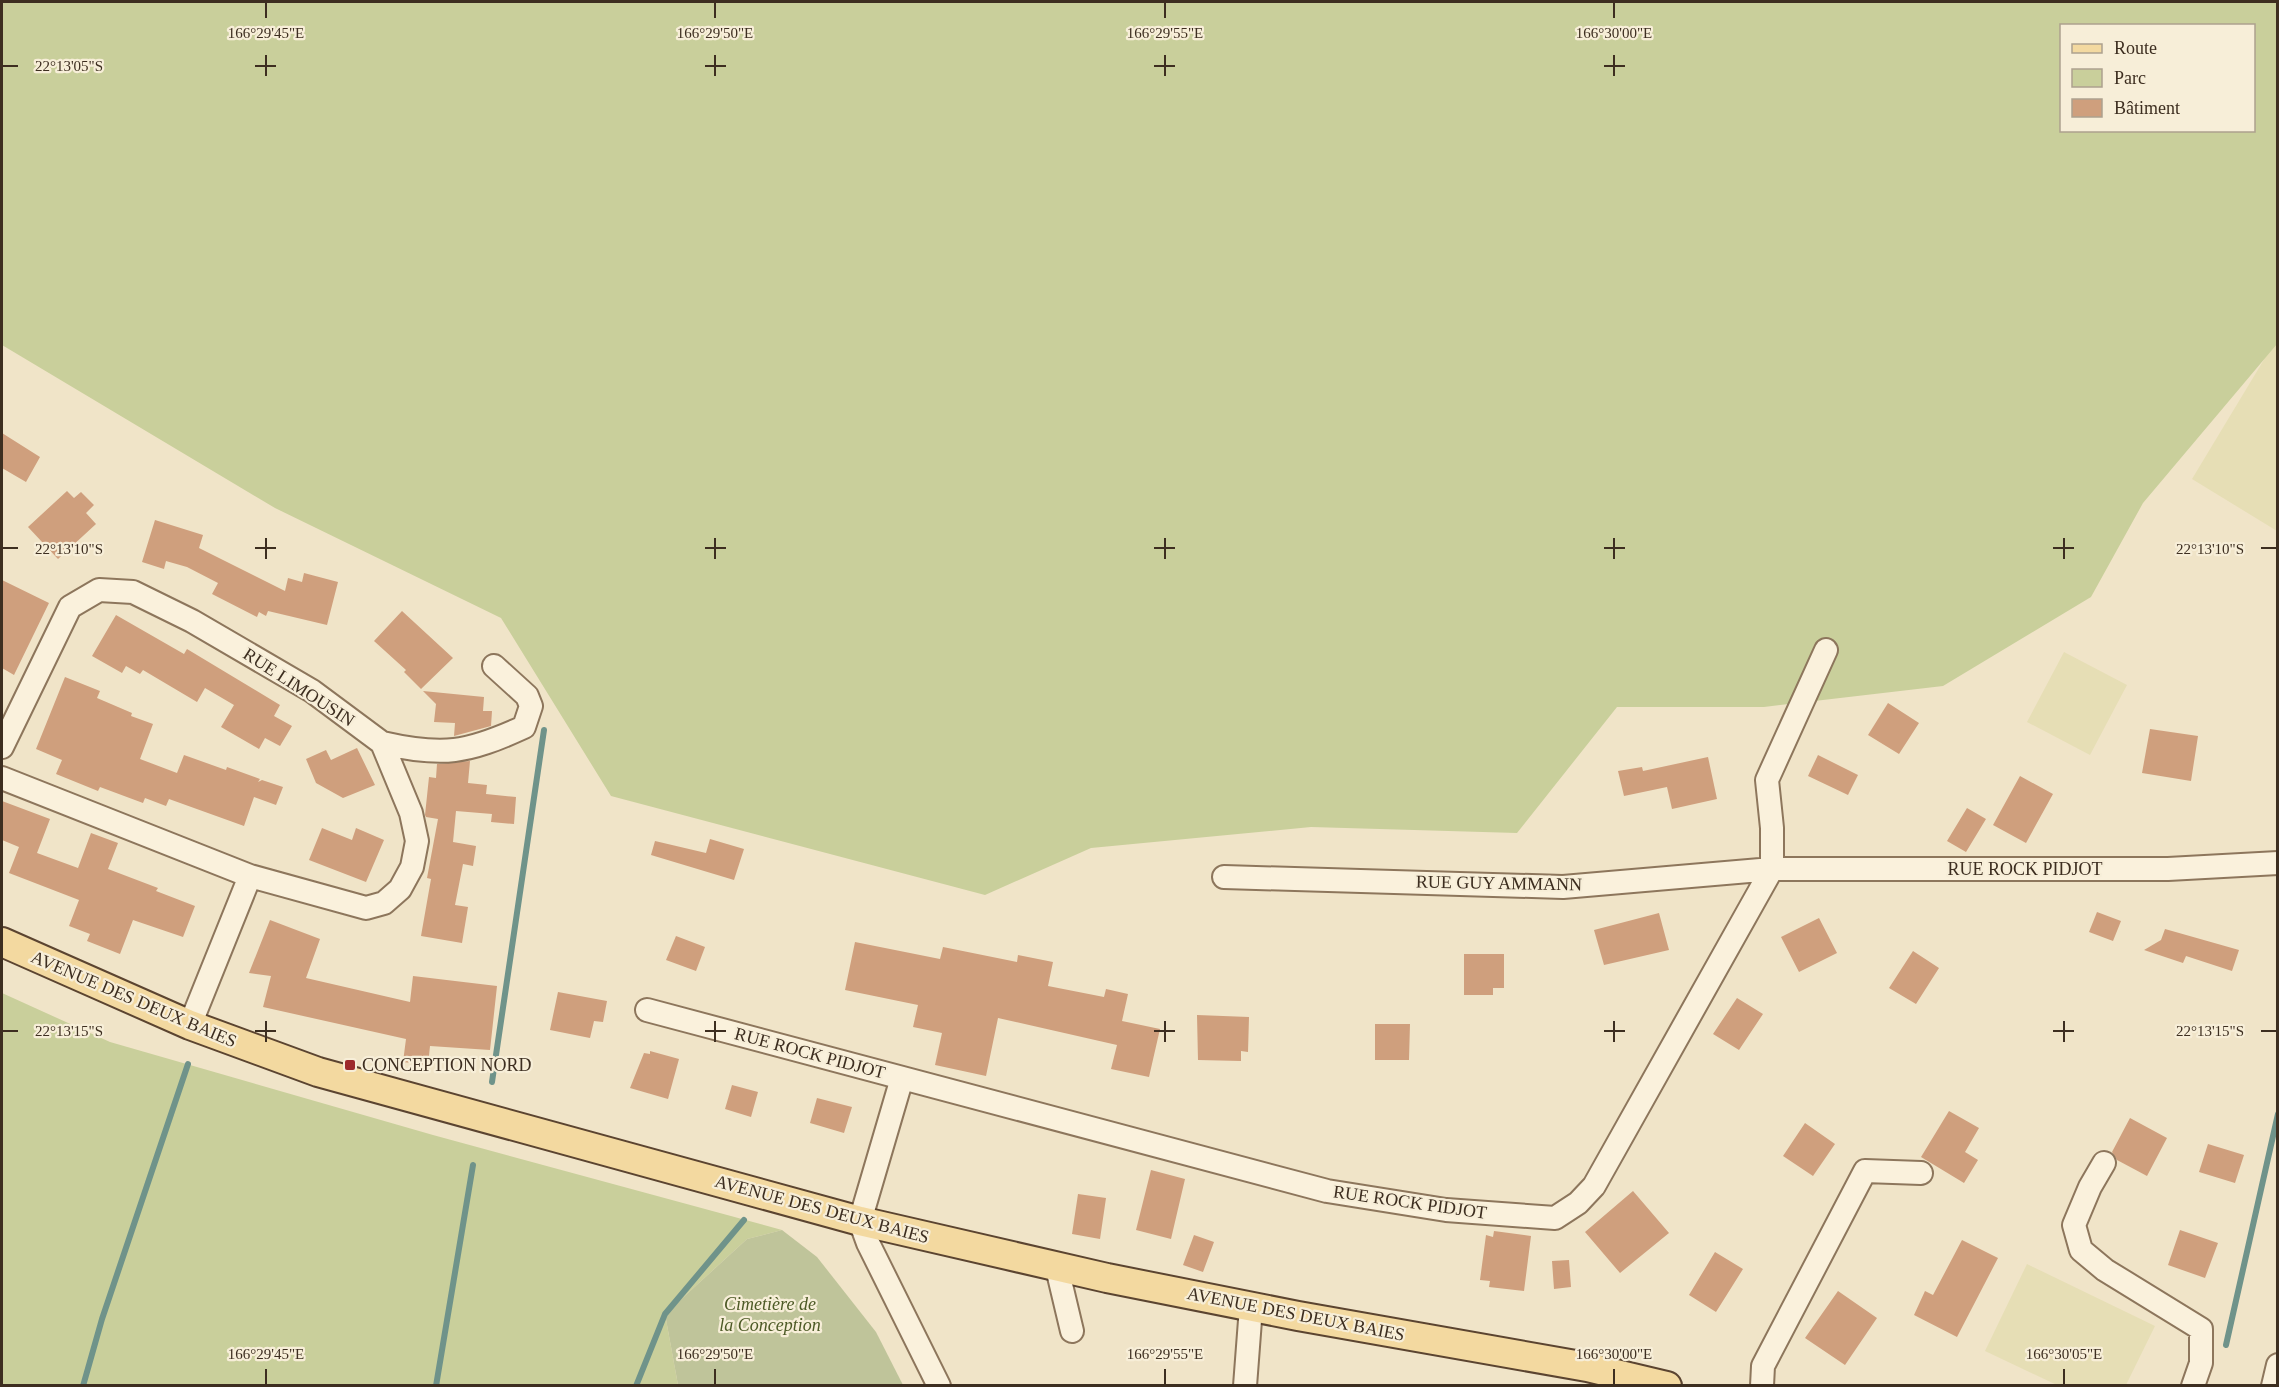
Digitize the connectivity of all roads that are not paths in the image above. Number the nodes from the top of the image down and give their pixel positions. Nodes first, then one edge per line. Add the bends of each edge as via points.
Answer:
1 (1826, 650) dead end
2 (494, 666) dead end
3 (382, 743) junction
4 (2, 747) edge
5 (2, 778) edge
6 (2277, 863) edge
7 (1772, 869) junction
8 (250, 876) junction
9 (1224, 877) dead end
10 (2, 942) edge
11 (647, 1010) dead end
12 (190, 1025) junction
13 (902, 1078) junction
14 (2104, 1163) dead end
15 (1921, 1173) dead end
16 (860, 1221) junction
17 (1057, 1268) junction
18 (1251, 1307) junction
19 (1072, 1331) dead end
20 (2277, 1365) edge
21 (1655, 1383) edge
22 (939, 1386) edge
23 (1245, 1386) edge
24 (1762, 1386) edge
25 (2193, 1386) edge
26 (2274, 1386) edge

1 - 7 street, RUE ROCK PIDJOT via 1767,780
2 - 3 street via 527,696 531,706 524,727 479,746 449,753 421,752
3 - 4 street, RUE LIMOUSIN via 312,691 192,621 133,592 99,590 70,607
3 - 8 street via 411,813 417,841 412,867 400,889 384,903 366,908
5 - 8 street
6 - 7 street, RUE ROCK PIDJOT via 2168,869
7 - 9 street, RUE GUY AMMANN via 1563,887
7 - 13 street, RUE ROCK PIDJOT via 1594,1186 1555,1218 1446,1210 1327,1191
8 - 12 street
10 - 12 main road, AVENUE DES DEUX BAIES
11 - 13 street, RUE ROCK PIDJOT
12 - 16 main road, AVENUE DES DEUX BAIES via 318,1072
13 - 16 street, RUE ROCK PIDJOT
14 - 25 street via 2074,1225 2081,1250 2105,1270 2201,1329 2201,1363
15 - 24 street via 1865,1171 1763,1366
16 - 17 main road, AVENUE DES DEUX BAIES
16 - 22 street
17 - 18 main road, AVENUE DES DEUX BAIES
17 - 19 street
18 - 21 main road, AVENUE DES DEUX BAIES
18 - 23 street
20 - 26 street

